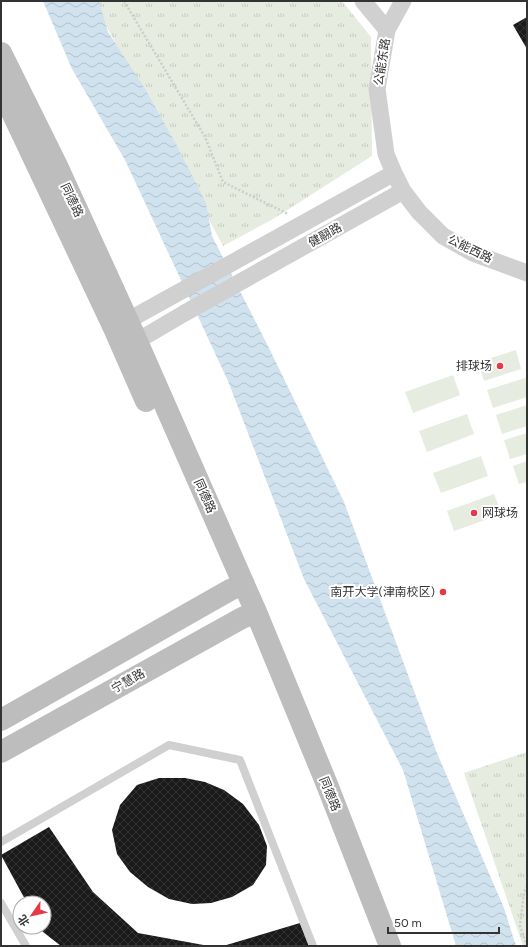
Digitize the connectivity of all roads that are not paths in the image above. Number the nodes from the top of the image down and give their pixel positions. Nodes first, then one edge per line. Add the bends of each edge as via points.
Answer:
1 (363, 1) edge
2 (403, 1) edge
3 (387, 30) junction
4 (1, 53) edge
5 (1, 89) edge
6 (394, 173) junction
7 (403, 191) junction
8 (526, 275) edge
9 (121, 325) junction
10 (130, 345) junction
11 (237, 587) junction
12 (249, 615) junction
13 (1, 720) edge
14 (1, 752) edge
15 (1, 842) edge
16 (1, 903) edge
17 (26, 946) edge
18 (313, 946) edge
19 (375, 946) edge
20 (390, 946) edge

1 - 3 street
2 - 3 street, 公能东路
3 - 6 street, 公能东路 via 377,89 386,154
4 - 9 main road, 同德路 via 58,168
5 - 9 main road, 同德路
6 - 7 street, 公能西路
6 - 9 street, 健翮路
7 - 8 street, 公能西路 via 443,236 473,253
7 - 10 street, 健翮路
9 - 10 main road, 同德路
10 - 11 main road, 同德路
11 - 12 main road, 同德路
11 - 13 main road
12 - 14 main road, 宁慧路
12 - 19 main road, 同德路
12 - 20 main road, 同德路 via 326,782
15 - 18 lane via 169,745 240,760
16 - 17 lane

